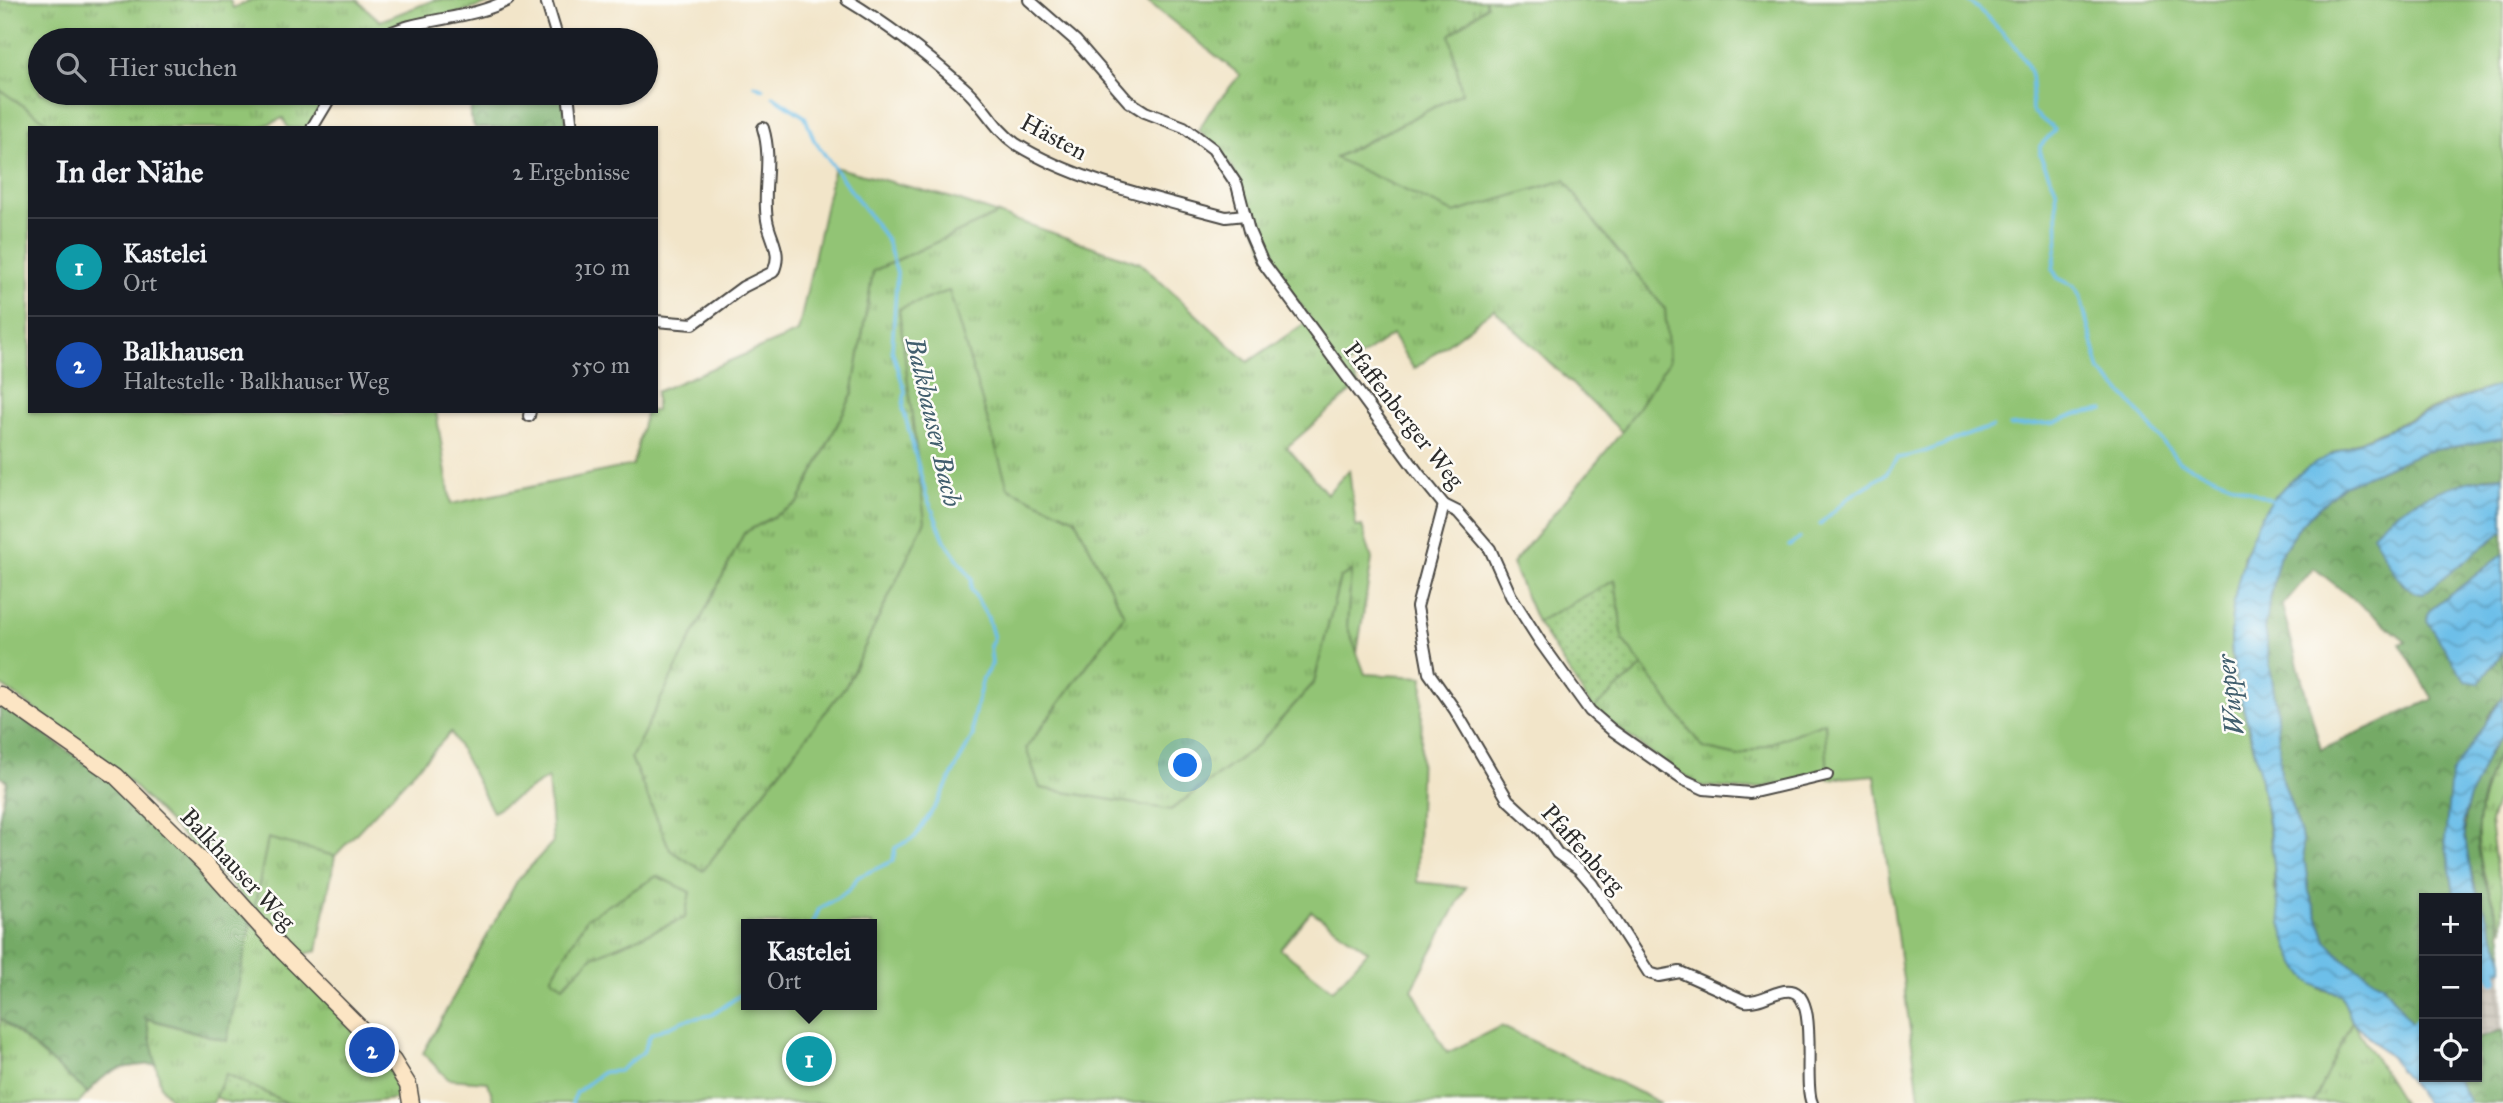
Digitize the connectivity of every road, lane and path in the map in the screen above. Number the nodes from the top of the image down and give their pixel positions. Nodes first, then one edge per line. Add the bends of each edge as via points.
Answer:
1 (508, 0) edge
2 (546, 0) edge
3 (847, 0) edge
4 (1029, 0) edge
5 (404, 28) edge
6 (554, 28) edge
7 (326, 105) edge
8 (569, 105) edge
9 (313, 126) edge
10 (572, 126) edge
11 (763, 128) dead end
12 (1245, 215) junction
13 (658, 321) edge
14 (1444, 505) junction
15 (0, 695) edge
16 (1828, 775) dead end
17 (411, 1103) edge
18 (1812, 1103) edge

1 - 5 street via 474,13
2 - 6 street
3 - 12 street, Hästen via 962,86 996,128 1017,144 1080,176 1226,217
4 - 12 street, Pfaffenberger Weg via 1076,41 1128,101 1184,127 1213,149 1233,177
7 - 9 street
8 - 10 street
11 - 13 street via 770,161 767,221 777,257 773,272 743,287 693,324
12 - 14 street, Pfaffenberger Weg via 1262,261
14 - 16 street, Pfaffenberger Weg via 1458,512 1490,548 1519,609 1590,710 1682,779 1704,789 1750,793
14 - 18 street, Pfaffenberg via 1419,598 1418,623 1429,673 1508,800 1592,884 1649,974 1680,972 1754,1002 1789,991 1797,993 1808,1024 1807,1085
15 - 17 main road, Balkhauser Weg via 116,776 194,853 393,1061 408,1085

